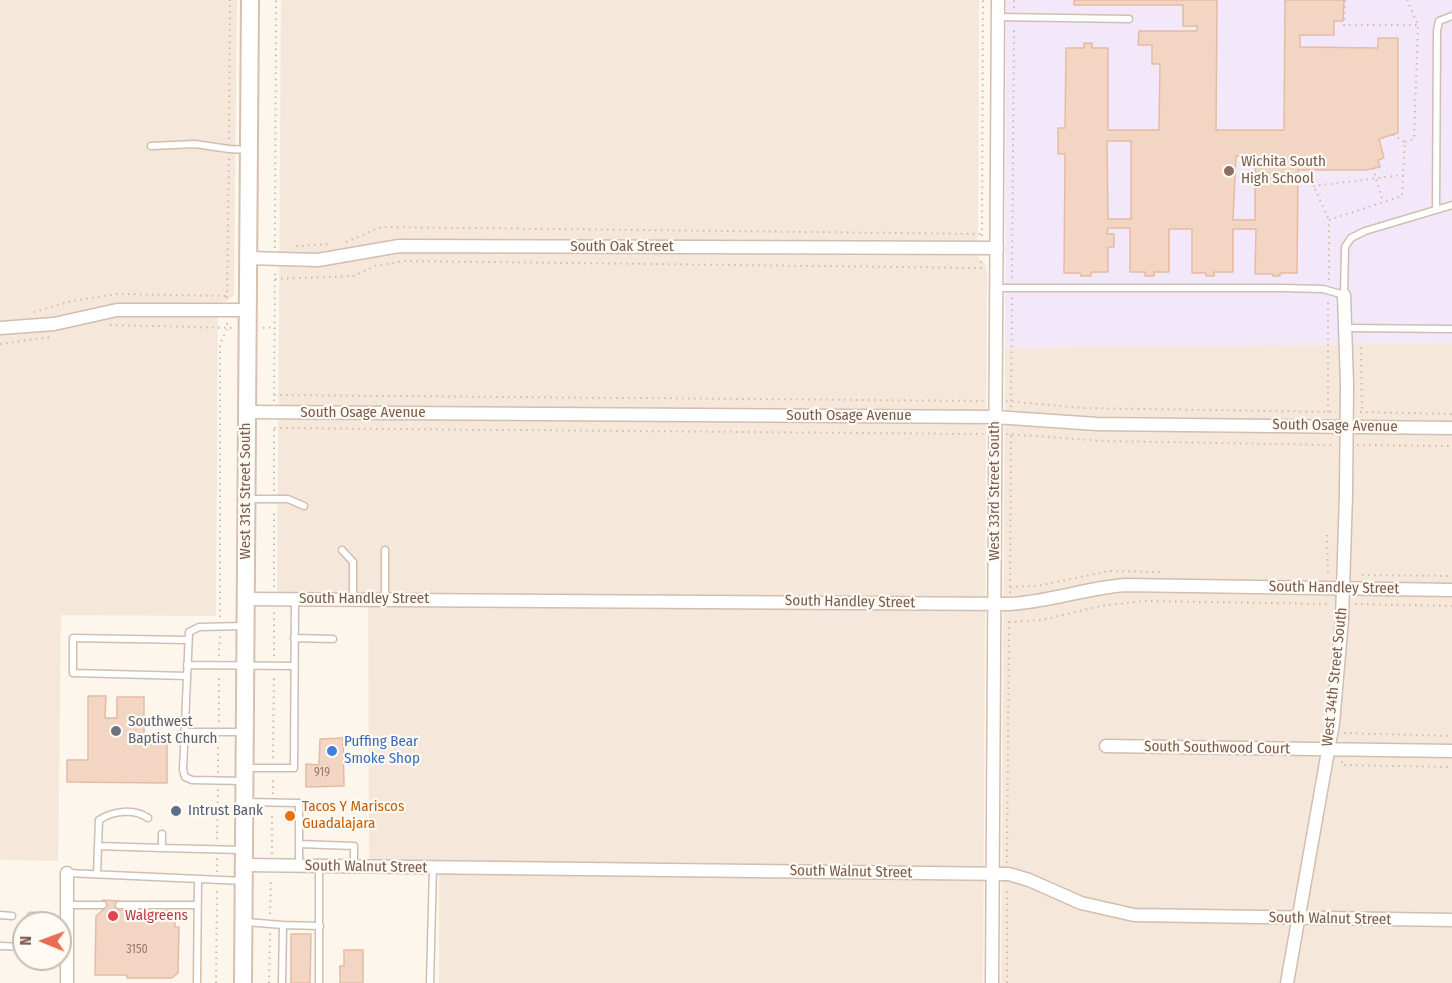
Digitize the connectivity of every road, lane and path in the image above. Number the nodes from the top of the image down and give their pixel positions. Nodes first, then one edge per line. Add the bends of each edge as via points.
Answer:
1 (230, 0) edge
2 (250, 0) edge
3 (982, 0) edge
4 (998, 0) edge
5 (1014, 0) edge
6 (1345, 0) edge
7 (1407, 0) edge
8 (1452, 16) edge
9 (998, 17) junction
10 (1014, 17) junction
11 (1129, 19) dead end
12 (1418, 25) junction
13 (1405, 142) dead end
14 (151, 146) dead end
15 (229, 149) junction
16 (249, 150) junction
17 (1373, 168) dead end
18 (1404, 175) dead end
19 (1310, 178) dead end
20 (1376, 178) junction
21 (1313, 186) junction
22 (1383, 202) dead end
23 (1452, 205) edge
24 (1436, 210) junction
25 (1329, 220) dead end
26 (982, 234) junction
27 (997, 235) junction
28 (1012, 235) junction
29 (297, 246) dead end
30 (982, 248) junction
31 (997, 248) junction
32 (248, 258) junction
33 (275, 279) dead end
34 (996, 288) junction
35 (1012, 288) junction
36 (1344, 295) junction
37 (227, 310) junction
38 (247, 310) junction
39 (108, 324) dead end
40 (0, 328) edge
41 (227, 328) junction
42 (1345, 328) junction
43 (1452, 329) edge
44 (51, 337) dead end
45 (0, 344) edge
46 (1361, 347) dead end
47 (274, 395) dead end
48 (996, 401) junction
49 (1011, 401) junction
50 (246, 412) junction
51 (1346, 412) junction
52 (1362, 412) junction
53 (1452, 414) edge
54 (995, 417) junction
55 (1011, 417) junction
56 (1346, 426) junction
57 (274, 428) dead end
58 (1452, 428) edge
59 (995, 434) junction
60 (1011, 434) junction
61 (1346, 445) junction
62 (1452, 446) edge
63 (246, 499) junction
64 (304, 506) dead end
65 (1327, 535) dead end
66 (342, 550) dead end
67 (385, 550) dead end
68 (1328, 575) dead end
69 (1343, 588) junction
70 (1452, 590) edge
71 (245, 599) junction
72 (295, 599) junction
73 (385, 599) junction
74 (353, 600) junction
75 (994, 604) junction
76 (1010, 604) junction
77 (1343, 604) junction
78 (1452, 606) edge
79 (1009, 622) junction
80 (220, 626) junction
81 (245, 626) junction
82 (294, 638) junction
83 (333, 639) dead end
84 (189, 640) junction
85 (188, 665) junction
86 (219, 665) junction
87 (245, 665) junction
88 (294, 666) junction
89 (187, 676) junction
90 (184, 732) junction
91 (219, 732) junction
92 (244, 732) junction
93 (1106, 746) dead end
94 (1329, 749) junction
95 (1452, 751) edge
96 (244, 774) junction
97 (218, 781) junction
98 (244, 802) junction
99 (148, 818) dead end
100 (162, 834) dead end
101 (299, 844) junction
102 (98, 846) junction
103 (162, 848) junction
104 (217, 849) junction
105 (244, 865) junction
106 (299, 866) junction
107 (319, 866) junction
108 (354, 866) junction
109 (433, 867) junction
110 (68, 873) joint
111 (97, 874) junction
112 (993, 874) junction
113 (1007, 874) junction
114 (198, 879) junction
115 (217, 881) junction
116 (68, 905) junction
117 (104, 905) dead end
118 (197, 905) junction
119 (119, 906) dead end
120 (67, 911) edge
121 (0, 915) edge
122 (12, 916) dead end
123 (1299, 918) junction
124 (1452, 920) edge
125 (243, 922) junction
126 (283, 925) junction
127 (320, 926) junction
128 (197, 983) edge
129 (216, 983) edge
130 (243, 983) edge
131 (282, 983) edge
132 (320, 983) edge
133 (430, 983) edge
134 (992, 983) edge
135 (1006, 983) edge
136 (1287, 983) edge

1 - 15 path
2 - 16 street, West 31st Street South
3 - 26 path
4 - 9 street, West 33rd Street South
5 - 10 path
6 - 12 path via 1344,26
7 - 12 path
8 - 24 lane via 1439,21 1437,32
9 - 10 lane
9 - 27 street, West 33rd Street South
10 - 11 lane
10 - 28 path
12 - 13 path via 1414,139
14 - 15 lane via 195,144
15 - 16 lane
15 - 37 path
16 - 32 street, West 31st Street South
17 - 20 path
18 - 20 path
19 - 21 path
20 - 21 path
20 - 22 path
21 - 25 path
23 - 24 lane
24 - 36 lane via 1351,238 1345,247
26 - 27 path
26 - 29 path via 381,227 341,244
26 - 30 path
27 - 28 path
27 - 31 street, West 33rd Street South
28 - 35 path
30 - 31 street, South Oak Street
30 - 32 street, South Oak Street via 399,246 318,260
30 - 33 path via 981,268 405,261 375,266 354,276
31 - 34 street, West 33rd Street South
32 - 38 street, West 31st Street South
34 - 35 lane
34 - 48 street, West 33rd Street South
35 - 36 lane via 1282,288
35 - 49 path
36 - 42 street, West 34th Street South
37 - 38 street
37 - 40 street via 117,310 54,324
37 - 41 path
38 - 50 street, West 31st Street South
39 - 41 path
41 - 80 path via 220,344
42 - 43 lane
42 - 51 street, West 34th Street South
44 - 45 path
46 - 52 path
47 - 48 path
48 - 49 path
48 - 54 street, West 33rd Street South
49 - 51 path via 1081,408
49 - 55 path
50 - 54 street, South Osage Avenue
50 - 63 street, West 31st Street South
51 - 52 path
51 - 56 street, West 34th Street South
52 - 53 path
54 - 55 street, South Osage Avenue
54 - 59 street, West 33rd Street South
55 - 56 street, South Osage Avenue via 1097,424
55 - 60 path
56 - 58 street, South Osage Avenue
56 - 61 street, West 34th Street South
57 - 59 path
59 - 60 path
59 - 75 street, West 33rd Street South
60 - 61 path via 1104,441
60 - 76 path
61 - 62 path
61 - 69 street, West 34th Street South
63 - 64 lane via 288,499
63 - 71 street, West 31st Street South
65 - 68 path
66 - 74 lane via 354,562
67 - 73 lane
69 - 70 street, South Handley Street
69 - 76 street, South Handley Street via 1125,585 1041,602
69 - 77 street, West 34th Street South
71 - 72 street, South Handley Street
71 - 81 street, West 31st Street South
72 - 74 street, South Handley Street
72 - 82 lane
73 - 74 street, South Handley Street
73 - 75 street, South Handley Street
75 - 76 street, South Handley Street
75 - 112 street, West 33rd Street South
76 - 79 path
77 - 78 path
77 - 79 path via 1144,601 1042,620
77 - 94 street, West 34th Street South
79 - 113 path
80 - 81 lane
80 - 84 lane via 190,630
80 - 86 path
81 - 87 street, West 31st Street South
82 - 83 lane
82 - 88 lane
84 - 85 lane
84 - 89 lane via 73,638 73,673
85 - 86 lane
85 - 89 lane
86 - 87 lane
86 - 91 path
87 - 88 lane
87 - 92 street, West 31st Street South
88 - 96 lane via 294,768
89 - 90 lane
90 - 91 lane
90 - 97 lane via 184,775 192,780
91 - 92 lane
91 - 97 path
92 - 96 street, West 31st Street South
93 - 94 street, South Southwood Court
94 - 95 street, South Southwood Court
94 - 123 street, West 34th Street South
96 - 97 lane
96 - 98 street, West 31st Street South
97 - 104 path
98 - 101 lane via 299,803
98 - 105 street, West 31st Street South
99 - 102 lane via 140,813 109,814 99,820
100 - 103 lane
101 - 106 lane
101 - 108 lane via 354,846
102 - 103 lane
102 - 111 lane
103 - 104 lane
104 - 105 lane
104 - 115 path
105 - 106 street, South Walnut Street
105 - 115 lane
105 - 125 street, West 31st Street South
106 - 107 street, South Walnut Street
107 - 108 street, South Walnut Street
107 - 127 lane
108 - 109 street, South Walnut Street
109 - 112 street, South Walnut Street
109 - 133 lane
110 - 111 lane
110 - 116 street
111 - 114 lane
112 - 113 street, South Walnut Street
112 - 134 street, West 33rd Street South
113 - 123 street, South Walnut Street via 1081,903 1124,914
113 - 135 path
114 - 115 lane
114 - 118 lane
115 - 129 path
116 - 117 lane
116 - 120 street
118 - 119 lane
118 - 128 lane
121 - 122 lane
123 - 124 street, South Walnut Street
123 - 136 street, West 34th Street South
125 - 126 lane
125 - 130 street, West 31st Street South
126 - 127 lane
126 - 131 lane
127 - 132 lane

